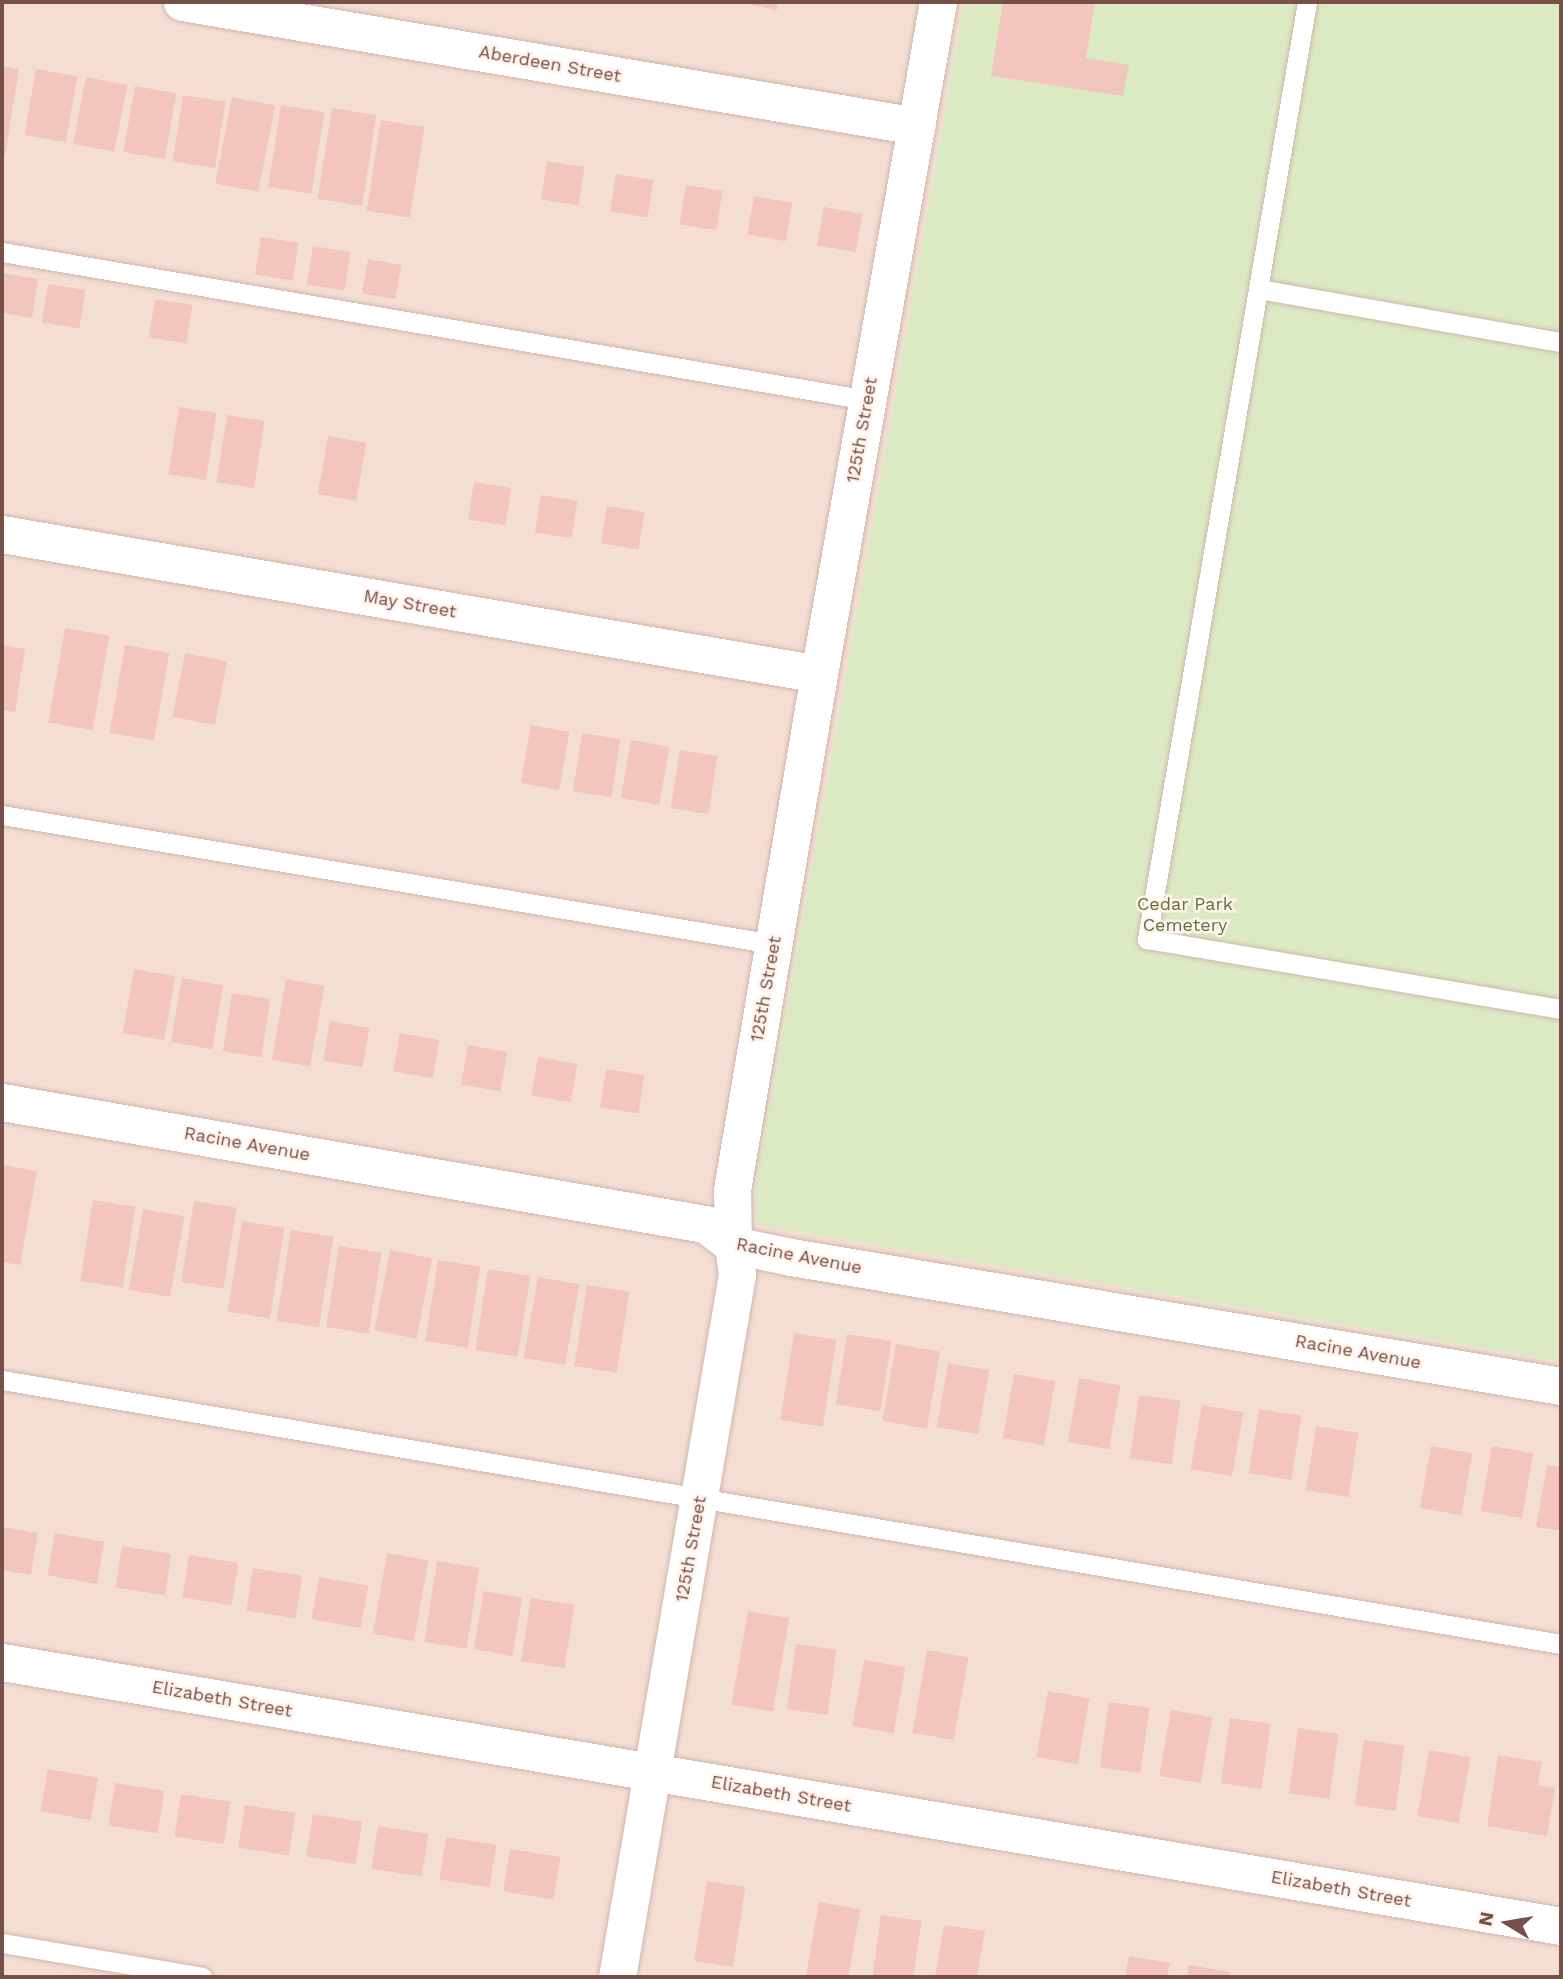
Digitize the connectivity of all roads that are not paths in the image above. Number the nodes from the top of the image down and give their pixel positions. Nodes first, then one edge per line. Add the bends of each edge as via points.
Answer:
1 (182, 2) edge
2 (938, 2) edge
3 (1307, 2) edge
4 (917, 125) junction
5 (2, 252) edge
6 (1259, 289) junction
7 (1561, 342) edge
8 (868, 400) junction
9 (2, 534) edge
10 (819, 674) junction
11 (2, 816) edge
12 (774, 944) junction
13 (1561, 1009) edge
14 (2, 1102) edge
15 (733, 1245) junction
16 (2, 1380) edge
17 (1561, 1386) edge
18 (700, 1497) junction
19 (1561, 1644) edge
20 (2, 1662) edge
21 (652, 1772) junction
22 (1561, 1926) edge
23 (2, 1943) edge
24 (202, 1977) edge
25 (617, 1977) edge

1 - 4 street, Aberdeen Street
2 - 4 street, 125th Street
3 - 6 lane
4 - 8 street, 125th Street
5 - 8 lane
6 - 7 lane
6 - 13 lane via 1147,939
8 - 10 street, 125th Street
9 - 10 street, May Street
10 - 12 street, 125th Street
11 - 12 lane
12 - 15 street, 125th Street via 732,1190
14 - 15 street, Racine Avenue via 701,1223
15 - 17 street, Racine Avenue
15 - 18 street, 125th Street via 737,1274
16 - 18 lane
18 - 19 lane
18 - 21 street, 125th Street
20 - 21 street, Elizabeth Street
21 - 22 street, Elizabeth Street
21 - 25 street, 125th Street
23 - 24 lane

